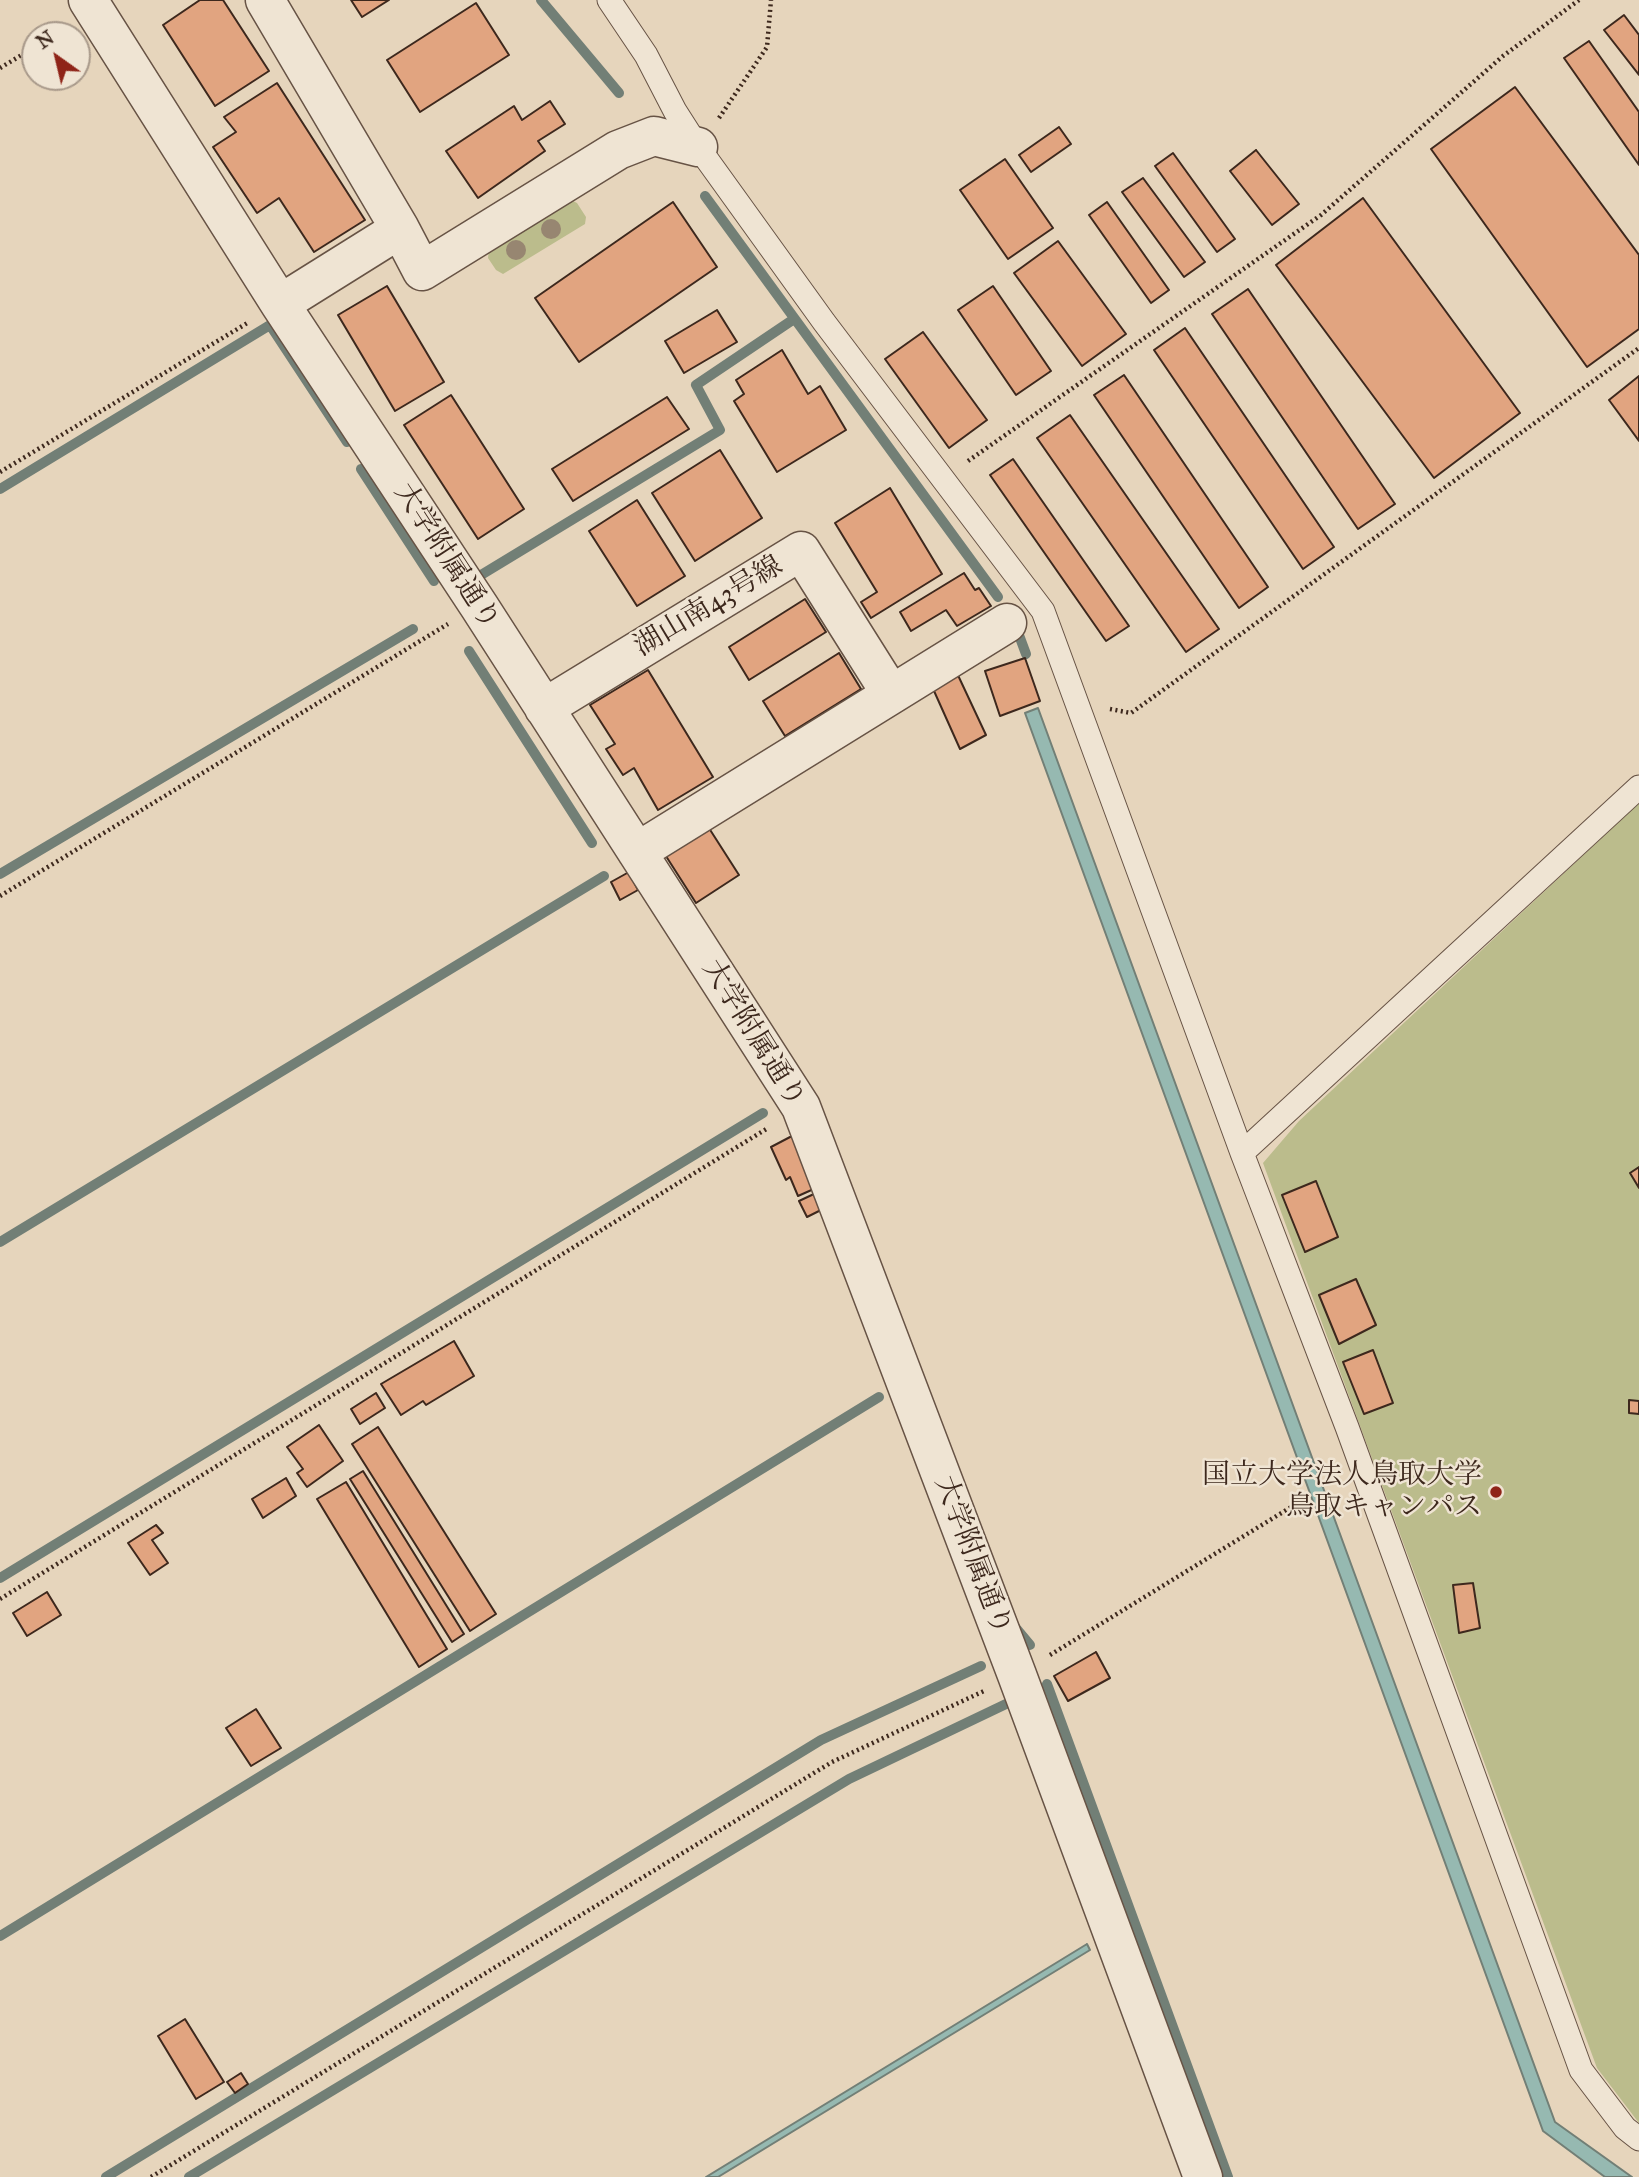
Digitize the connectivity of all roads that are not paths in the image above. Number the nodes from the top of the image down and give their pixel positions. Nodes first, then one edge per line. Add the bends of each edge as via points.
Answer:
1 (88, 0) edge
2 (265, 0) edge
3 (609, 0) edge
4 (698, 147) junction
5 (400, 229) junction
6 (280, 304) junction
7 (1007, 623) dead end
8 (891, 694) junction
9 (544, 708) junction
10 (1639, 787) edge
11 (637, 852) junction
12 (1242, 1153) junction
13 (1639, 2138) edge
14 (1203, 2177) edge

1 - 6 street, 大学附属通り
2 - 5 street
3 - 4 lane
4 - 5 street via 654,136 618,150 422,271
4 - 12 lane via 1043,611
5 - 6 street
6 - 9 street, 大学附属通り
7 - 8 street
8 - 9 street, 湖山南43号線 via 801,551
8 - 11 street
9 - 11 street, 大学附属通り
10 - 12 lane
11 - 14 street, 大学附属通り via 801,1107
12 - 13 lane via 1581,2070 1625,2128

